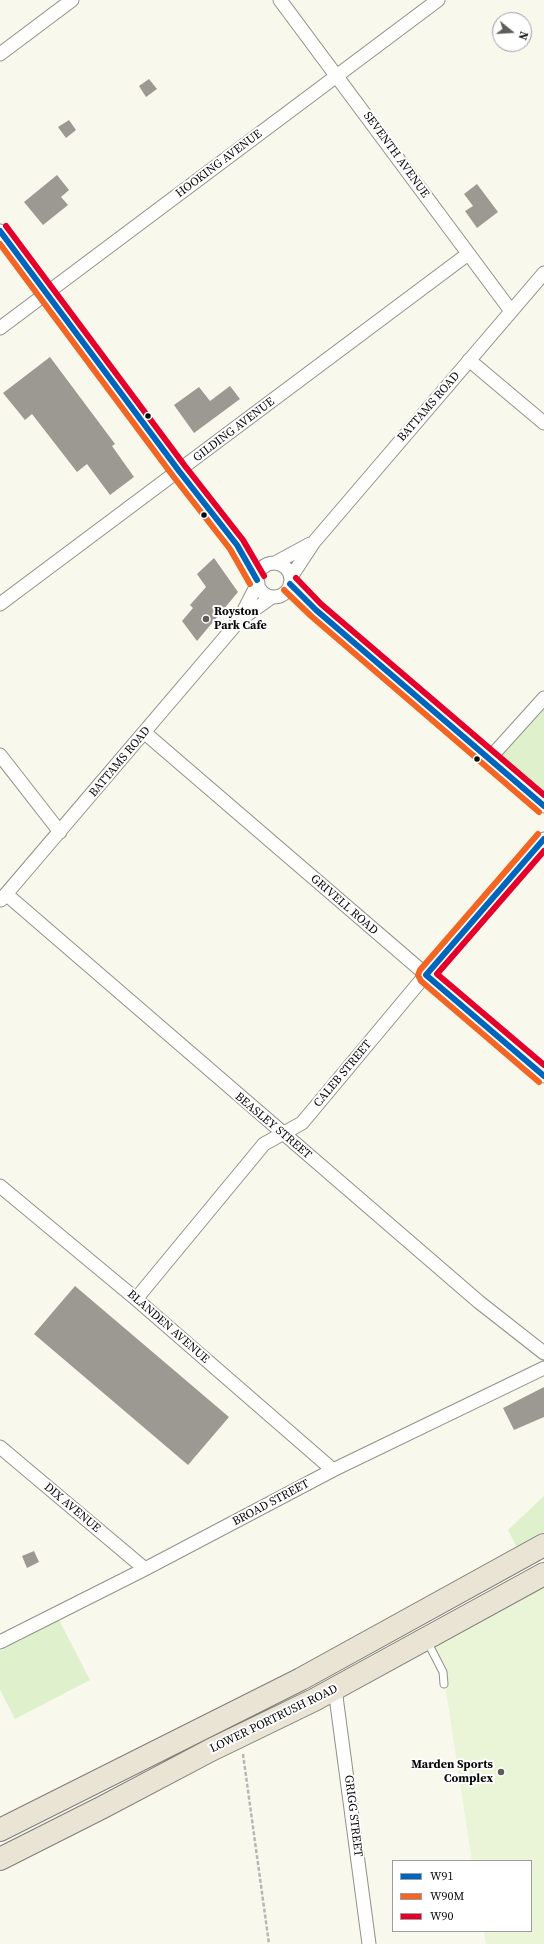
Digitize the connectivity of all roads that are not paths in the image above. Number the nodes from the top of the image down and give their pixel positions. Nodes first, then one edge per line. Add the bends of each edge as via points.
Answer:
1 (72, 0) edge
2 (280, 0) edge
3 (438, 0) edge
4 (0, 54) edge
5 (338, 75) junction
6 (0, 230) edge
7 (468, 254) junction
8 (544, 273) edge
9 (47, 293) junction
10 (511, 311) junction
11 (0, 328) edge
12 (469, 360) junction
13 (544, 423) edge
14 (180, 471) junction
15 (314, 542) junction
16 (238, 545) junction
17 (272, 564) junction
18 (257, 581) junction
19 (289, 585) junction
20 (272, 597) junction
21 (0, 604) edge
22 (238, 622) junction
23 (544, 698) edge
24 (145, 733) junction
25 (0, 755) edge
26 (490, 759) junction
27 (544, 806) edge
28 (60, 832) junction
29 (544, 839) edge
30 (3, 898) edge
31 (426, 975) junction
32 (544, 1076) edge
33 (283, 1133) junction
34 (0, 1186) edge
35 (136, 1299) junction
36 (544, 1353) edge
37 (544, 1368) edge
38 (0, 1447) edge
39 (333, 1470) junction
40 (544, 1545) edge
41 (145, 1569) junction
42 (544, 1574) edge
43 (426, 1639) junction
44 (0, 1642) edge
45 (354, 1651) junction
46 (295, 1682) junction
47 (444, 1684) dead end
48 (335, 1689) junction
49 (0, 1830) edge
50 (0, 1859) edge
51 (369, 1944) edge

1 - 4 street
2 - 5 street, SEVENTH AVENUE
3 - 5 street, HOOKING AVENUE
5 - 7 street, SEVENTH AVENUE
5 - 9 street, HOOKING AVENUE
6 - 9 street
7 - 10 street, SEVENTH AVENUE
7 - 14 street, GILDING AVENUE
8 - 10 street, BATTAMS ROAD
9 - 11 street, HOOKING AVENUE
9 - 14 street
10 - 12 street, BATTAMS ROAD
12 - 13 street
12 - 15 street, BATTAMS ROAD
14 - 16 street
14 - 21 street, GILDING AVENUE
15 - 17 street, BATTAMS ROAD
15 - 19 street, BATTAMS ROAD
16 - 17 street via 257,559
16 - 18 street
17 - 18 street via 262,567
17 - 19 street via 285,567
18 - 20 street via 262,593
18 - 22 street, BATTAMS ROAD
19 - 20 street
19 - 26 street
20 - 22 street, BATTAMS ROAD
22 - 24 street, BATTAMS ROAD
23 - 26 street
24 - 28 street, BATTAMS ROAD
24 - 31 street, GRIVELL ROAD
25 - 28 street
26 - 27 street
28 - 30 street, BATTAMS ROAD
29 - 31 street, CALEB STREET
30 - 33 street, BEASLEY STREET
31 - 32 street, GRIVELL ROAD
31 - 33 street, CALEB STREET via 302,1123
33 - 35 street, CALEB STREET via 264,1144
33 - 36 street, BEASLEY STREET via 479,1302
34 - 35 street, BLANDEN AVENUE
35 - 39 street, BLANDEN AVENUE
37 - 39 street, BROAD STREET
38 - 41 street, DIX AVENUE
39 - 41 street, BROAD STREET
40 - 45 highway, LOWER PORTRUSH ROAD
41 - 44 street, BROAD STREET
42 - 43 highway, LOWER PORTRUSH ROAD
43 - 47 lane via 443,1672
43 - 48 highway, LOWER PORTRUSH ROAD
45 - 46 highway, LOWER PORTRUSH ROAD
45 - 48 highway
46 - 48 highway
46 - 49 highway, LOWER PORTRUSH ROAD
48 - 50 highway, LOWER PORTRUSH ROAD
48 - 51 street, GRIGG STREET

